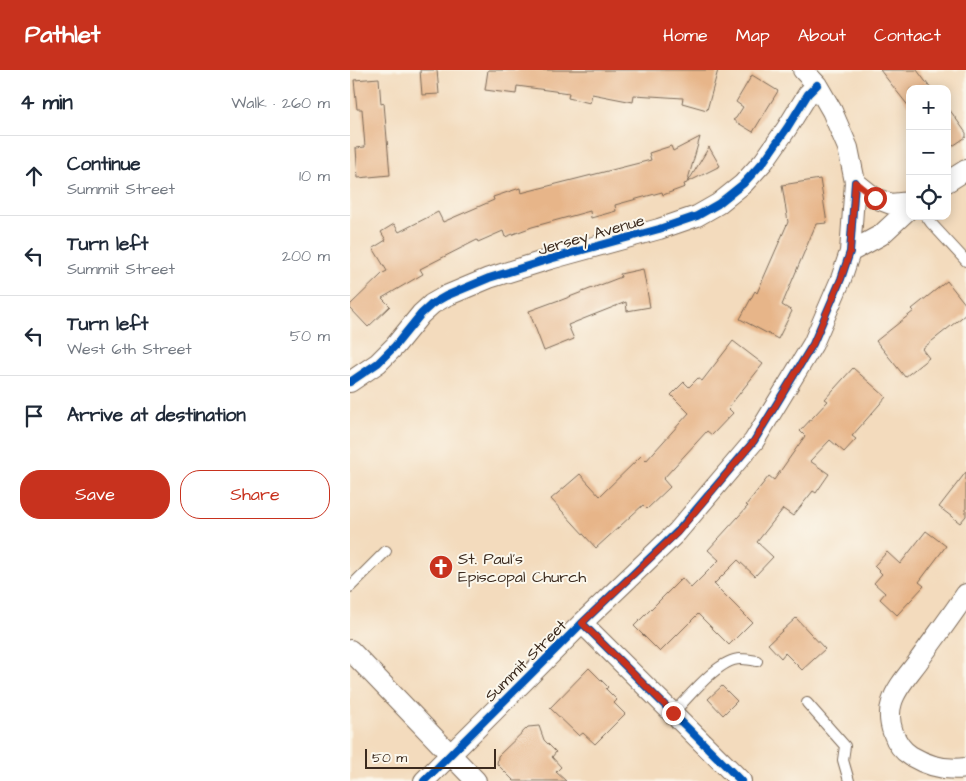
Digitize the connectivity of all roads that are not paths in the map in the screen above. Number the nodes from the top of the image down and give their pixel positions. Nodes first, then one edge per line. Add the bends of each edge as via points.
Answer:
1 (803, 70) edge
2 (817, 85) junction
3 (966, 170) edge
4 (951, 179) edge
5 (855, 182) junction
6 (906, 202) edge
7 (906, 212) edge
8 (929, 220) edge
9 (850, 252) junction
10 (966, 261) edge
11 (350, 382) edge
12 (386, 551) dead end
13 (350, 587) edge
14 (966, 594) edge
15 (582, 623) junction
16 (350, 650) edge
17 (757, 661) dead end
18 (807, 703) dead end
19 (673, 713) junction
20 (450, 755) junction
21 (966, 768) edge
22 (424, 781) edge
23 (476, 781) edge
24 (741, 781) edge
25 (850, 781) edge

1 - 2 street, Summit Street
2 - 5 street, Summit Street via 848,148
2 - 11 street, Jersey Avenue via 764,161 718,204 697,216 659,229 498,275 446,296 421,314 378,363
3 - 4 street
5 - 6 street via 875,198 891,204
5 - 9 street, Summit Street
7 - 9 street via 881,235
8 - 10 lane
9 - 15 street, Summit Street via 813,344 754,441 678,532
12 - 13 lane
14 - 21 street via 898,690 890,712 898,744 909,755 939,768
15 - 19 street
15 - 20 street, Summit Street
16 - 20 street
17 - 19 lane via 740,658 720,666
18 - 25 lane via 845,746 844,760
19 - 24 street
20 - 22 street, Summit Street
20 - 23 street

